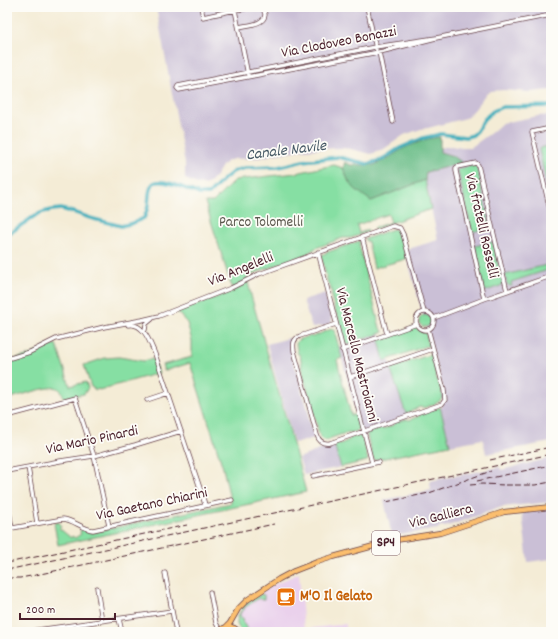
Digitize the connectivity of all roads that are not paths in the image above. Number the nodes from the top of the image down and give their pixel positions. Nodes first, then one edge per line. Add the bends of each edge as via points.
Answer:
1 (201, 7) edge
2 (258, 7) edge
3 (367, 7) edge
4 (235, 10) junction
5 (551, 16) edge
6 (239, 27) junction
7 (436, 38) junction
8 (375, 47) junction
9 (377, 52) junction
10 (248, 72) junction
11 (249, 77) junction
12 (393, 122) dead end
13 (551, 128) edge
14 (551, 214) edge
15 (362, 237) junction
16 (318, 252) junction
17 (551, 276) edge
18 (507, 291) junction
19 (484, 299) junction
20 (424, 312) junction
21 (165, 313) junction
22 (434, 318) junction
23 (142, 320) junction
24 (336, 324) junction
25 (417, 324) junction
26 (107, 326) junction
27 (428, 330) junction
28 (144, 331) junction
29 (387, 334) junction
30 (433, 349) junction
31 (342, 350) junction
32 (7, 359) edge
33 (350, 377) junction
34 (168, 393) junction
35 (147, 400) dead end
36 (7, 416) edge
37 (363, 431) junction
38 (181, 432) junction
39 (94, 456) junction
40 (379, 462) dead end
41 (372, 463) junction
42 (28, 467) junction
43 (7, 471) edge
44 (313, 476) dead end
45 (7, 500) edge
46 (232, 500) dead end
47 (205, 505) junction
48 (551, 507) edge
49 (37, 523) junction
50 (108, 526) junction
51 (12, 528) junction
52 (7, 529) edge
53 (165, 573) dead end
54 (97, 588) dead end
55 (210, 592) dead end
56 (172, 611) junction
57 (235, 614) junction
58 (120, 619) junction
59 (102, 621) junction
60 (226, 627) junction
61 (49, 630) edge
62 (220, 631) edge
63 (238, 631) edge
64 (23, 632) edge
65 (122, 632) edge
66 (176, 632) edge

1 - 4 street via 202,17
2 - 4 street
2 - 6 street via 263,9 264,19
3 - 8 street
4 - 6 street
5 - 7 street, Via Clodoveo Bonazzi
6 - 10 street
7 - 8 street, Via Clodoveo Bonazzi
7 - 9 street, Via Clodoveo Bonazzi
8 - 9 street
8 - 10 street, Via Clodoveo Bonazzi
9 - 11 street, Via Clodoveo Bonazzi
9 - 12 street, Via Clodoveo Bonazzi
10 - 11 street
10 - 11 street, Via Clodoveo Bonazzi via 177,88 179,90
13 - 14 street via 532,132
15 - 16 street, Via Angelelli
15 - 20 street, Via Angelelli via 393,226 402,230
15 - 29 street
16 - 21 street, Via Angelelli
16 - 24 street, Via Marcello Mastroianni
17 - 18 street
18 - 19 street
18 - 19 street, Via fratelli Rosselli via 478,165 476,163 458,167 456,171
19 - 22 street
20 - 22 street via 432,314
20 - 25 street via 417,317
21 - 23 street, Via Angelelli
21 - 28 street via 150,320
22 - 27 street via 433,326
23 - 26 street, Via Angelelli
23 - 28 street
24 - 31 street, Via Marcello Mastroianni
24 - 37 street via 296,338 293,343 294,351 320,440 327,444
25 - 27 street
25 - 29 street
26 - 28 street via 131,324
26 - 32 street, Via Angelelli via 57,339 30,352
27 - 30 street
28 - 34 street
29 - 31 street
30 - 33 street
30 - 37 street via 444,390 445,400 442,404
31 - 33 street, Via Marcello Mastroianni
33 - 37 street, Via Marcello Mastroianni
34 - 35 street
34 - 38 street
36 - 39 street via 75,398
37 - 41 street, Via Marcello Mastroianni
38 - 39 street, Via Mario Pinardi
38 - 47 street
39 - 42 street, Via Mario Pinardi
39 - 50 street
40 - 41 street
41 - 44 street
42 - 43 street, Via Mario Pinardi
42 - 49 street
45 - 51 street
46 - 47 street, Via Gaetano Chiarini
47 - 50 street, Via Gaetano Chiarini
48 - 57 main road, Via Galliera / SP4 via 504,512 440,533 396,540 333,557 279,579 247,600
49 - 50 street, Via Gaetano Chiarini via 63,518 90,530
49 - 51 street, Via Gaetano Chiarini
51 - 52 street, Via Gaetano Chiarini
53 - 56 street
54 - 59 street
55 - 62 street
56 - 58 street
56 - 66 street
57 - 60 main road, Via Galliera
57 - 63 main road
58 - 59 street
58 - 65 street
59 - 61 street
60 - 62 main road
60 - 63 main road via 234,627
61 - 64 street

